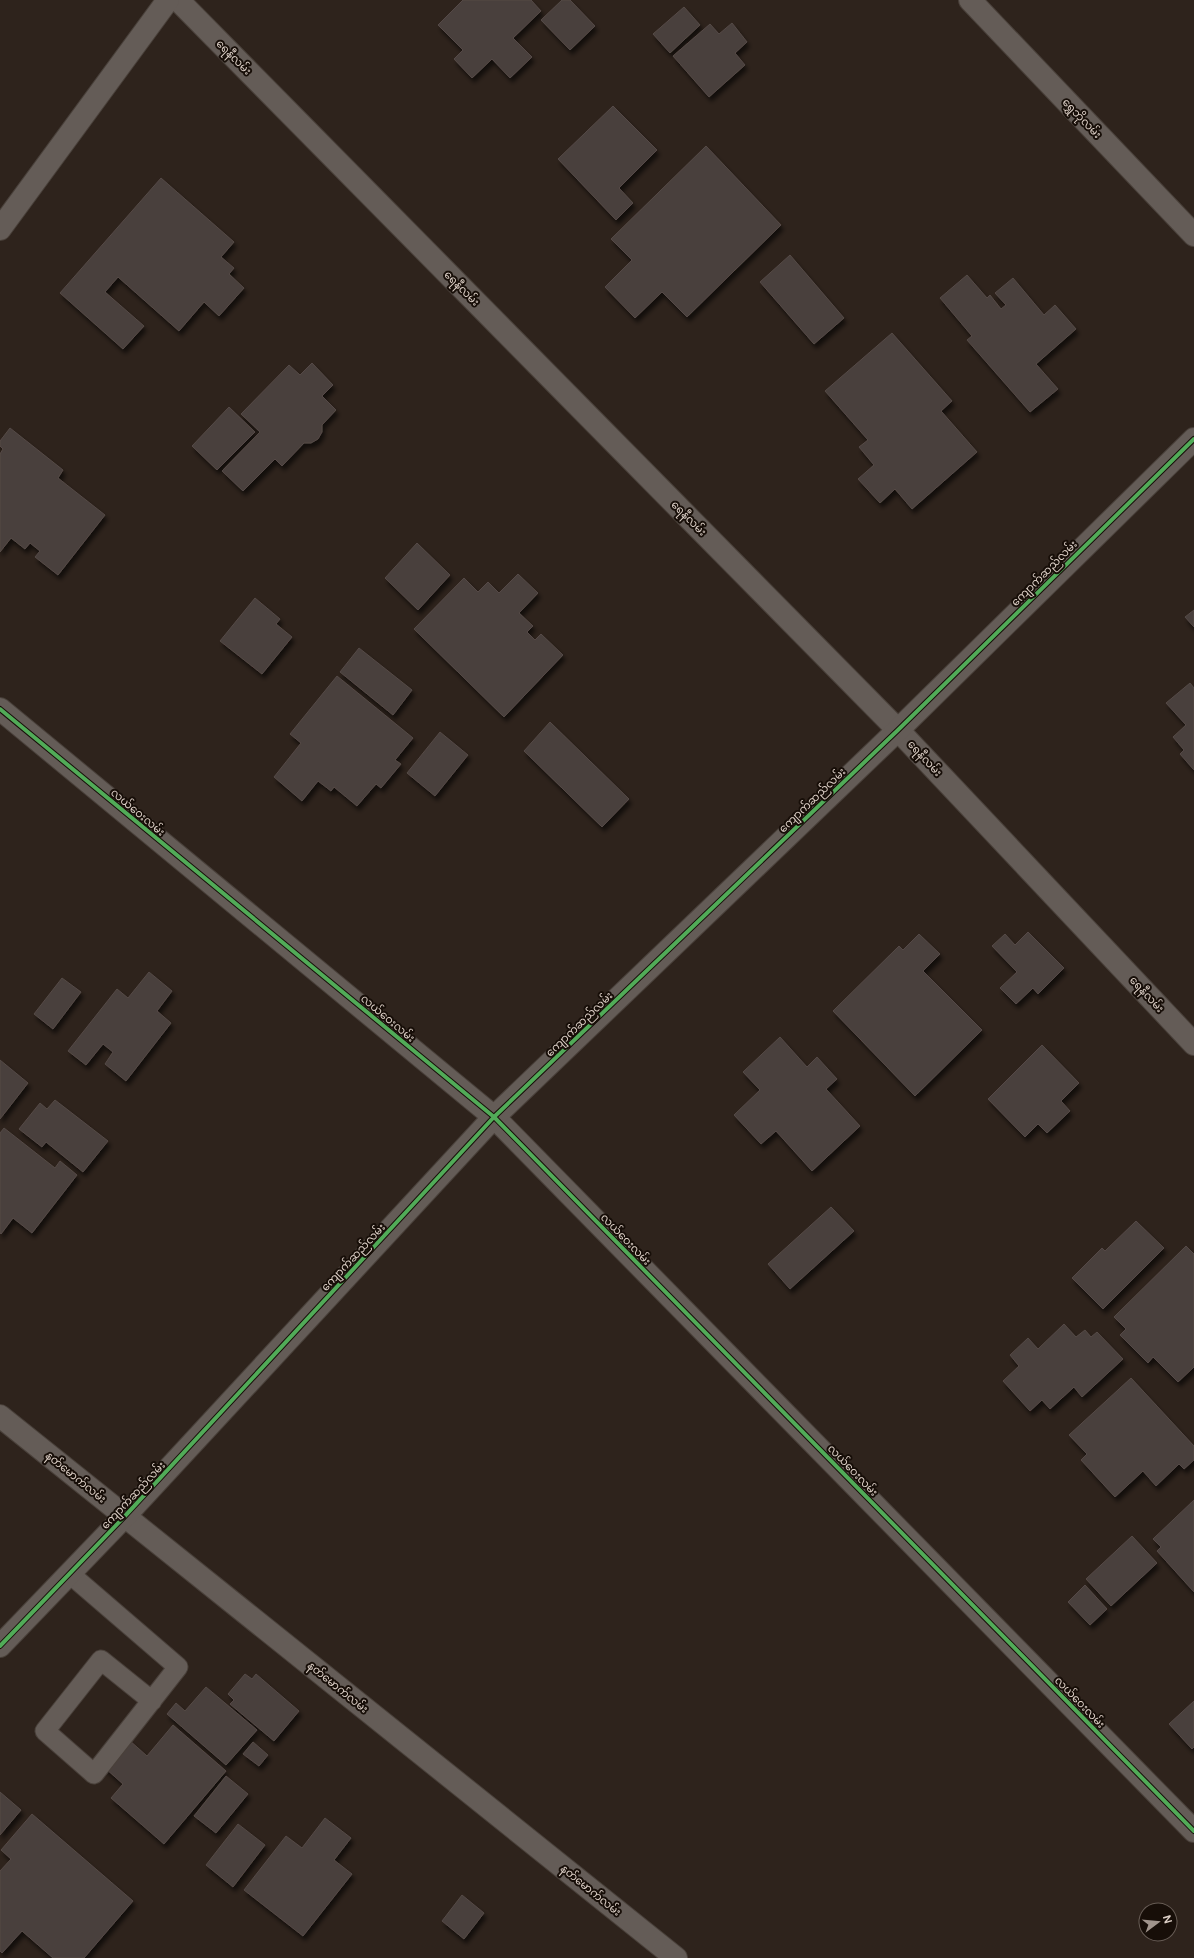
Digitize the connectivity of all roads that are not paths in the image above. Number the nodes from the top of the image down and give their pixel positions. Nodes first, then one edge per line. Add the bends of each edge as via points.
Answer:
1 (168, 0) edge
2 (178, 0) edge
3 (970, 0) edge
4 (0, 229) edge
5 (1194, 235) edge
6 (1194, 439) edge
7 (0, 709) edge
8 (898, 730) junction
9 (1194, 1044) edge
10 (494, 1117) junction
11 (0, 1416) edge
12 (126, 1516) junction
13 (70, 1574) junction
14 (0, 1646) edge
15 (152, 1701) junction
16 (1194, 1831) edge
17 (676, 1958) edge

1 - 4 street
2 - 8 street, ရေနီလမ်း
3 - 5 street, ရွှေဘိုလမ်း
6 - 8 street, ကျောက်ဆည်လမ်း
7 - 10 street, လယ်ဝေးလမ်း
8 - 9 street, ရေနီလမ်း
8 - 10 street, ကျောက်ဆည်လမ်း
10 - 12 street, ကျောက်ဆည်လမ်း
10 - 16 street, လယ်ဝေးလမ်း
11 - 12 street, နတ်မောက်လမ်း
12 - 13 street, ကျောက်ဆည်လမ်း
12 - 17 street, နတ်မောက်လမ်း
13 - 14 street, ကျောက်ဆည်လမ်း
13 - 15 lane via 178,1667
15 - 15 lane via 101,1660 45,1731 94,1774

